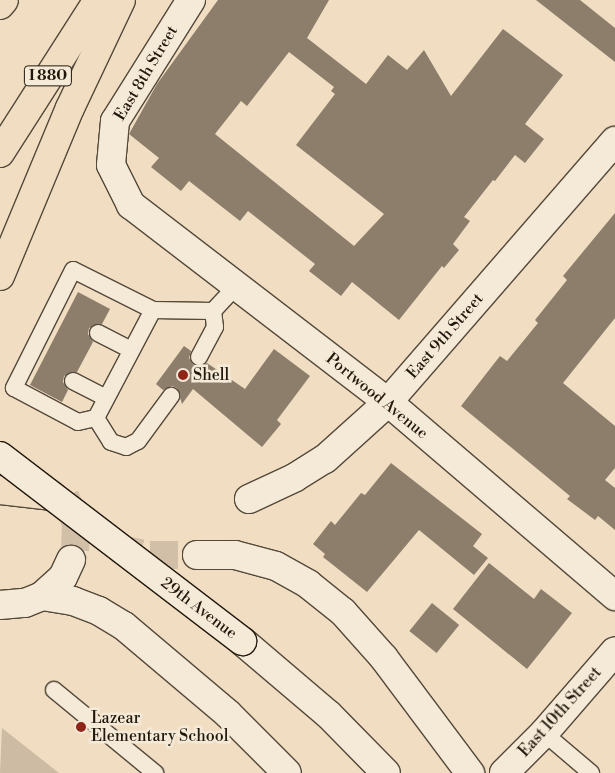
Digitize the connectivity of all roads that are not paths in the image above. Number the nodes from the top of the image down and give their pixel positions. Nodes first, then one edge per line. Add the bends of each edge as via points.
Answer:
1 (4, 0) edge
2 (98, 0) edge
3 (121, 0) edge
4 (190, 0) edge
5 (0, 6) edge
6 (615, 141) edge
7 (0, 153) edge
8 (131, 205) joint
9 (0, 276) edge
10 (236, 286) junction
11 (153, 310) junction
12 (213, 311) junction
13 (98, 333) dead end
14 (131, 350) junction
15 (198, 357) dead end
16 (73, 381) dead end
17 (171, 396) dead end
18 (106, 398) junction
19 (388, 402) junction
20 (96, 418) junction
21 (0, 456) edge
22 (0, 490) edge
23 (52, 496) junction
24 (249, 499) dead end
25 (197, 555) tunnel mouth
26 (70, 560) tunnel mouth
27 (42, 596) junction
28 (615, 596) edge
29 (2, 607) edge
30 (615, 651) edge
31 (54, 690) dead end
32 (544, 733) junction
33 (155, 773) edge
34 (287, 773) edge
35 (386, 773) edge
36 (470, 773) edge
37 (504, 773) edge
38 (590, 773) edge

1 - 5 highway
2 - 7 highway, I 880
3 - 9 highway via 66,117
4 - 8 street, East 8th Street via 115,120 111,165
6 - 19 street, East 9th Street
8 - 10 street, Portwood Avenue
10 - 12 lane
10 - 19 street, Portwood Avenue
11 - 12 lane
11 - 14 lane
11 - 20 lane via 73,270 59,314 35,362 14,388 78,422
12 - 15 lane via 215,327
13 - 14 lane
14 - 18 lane
16 - 18 lane
17 - 20 lane via 138,441 126,447 112,442
18 - 20 lane
19 - 24 street, East 9th Street via 325,460
19 - 28 street, Portwood Avenue
21 - 23 street, 29th Avenue, bridge
22 - 23 highway
23 - 35 street, 29th Avenue, bridge via 242,641 329,715
25 - 36 street via 236,555 276,566 308,584 343,612 384,658
26 - 27 street via 63,577
27 - 29 street
27 - 34 street via 73,601 124,626 228,714
30 - 32 street, East 10th Street
31 - 33 lane
32 - 37 street, East 10th Street
32 - 38 lane

